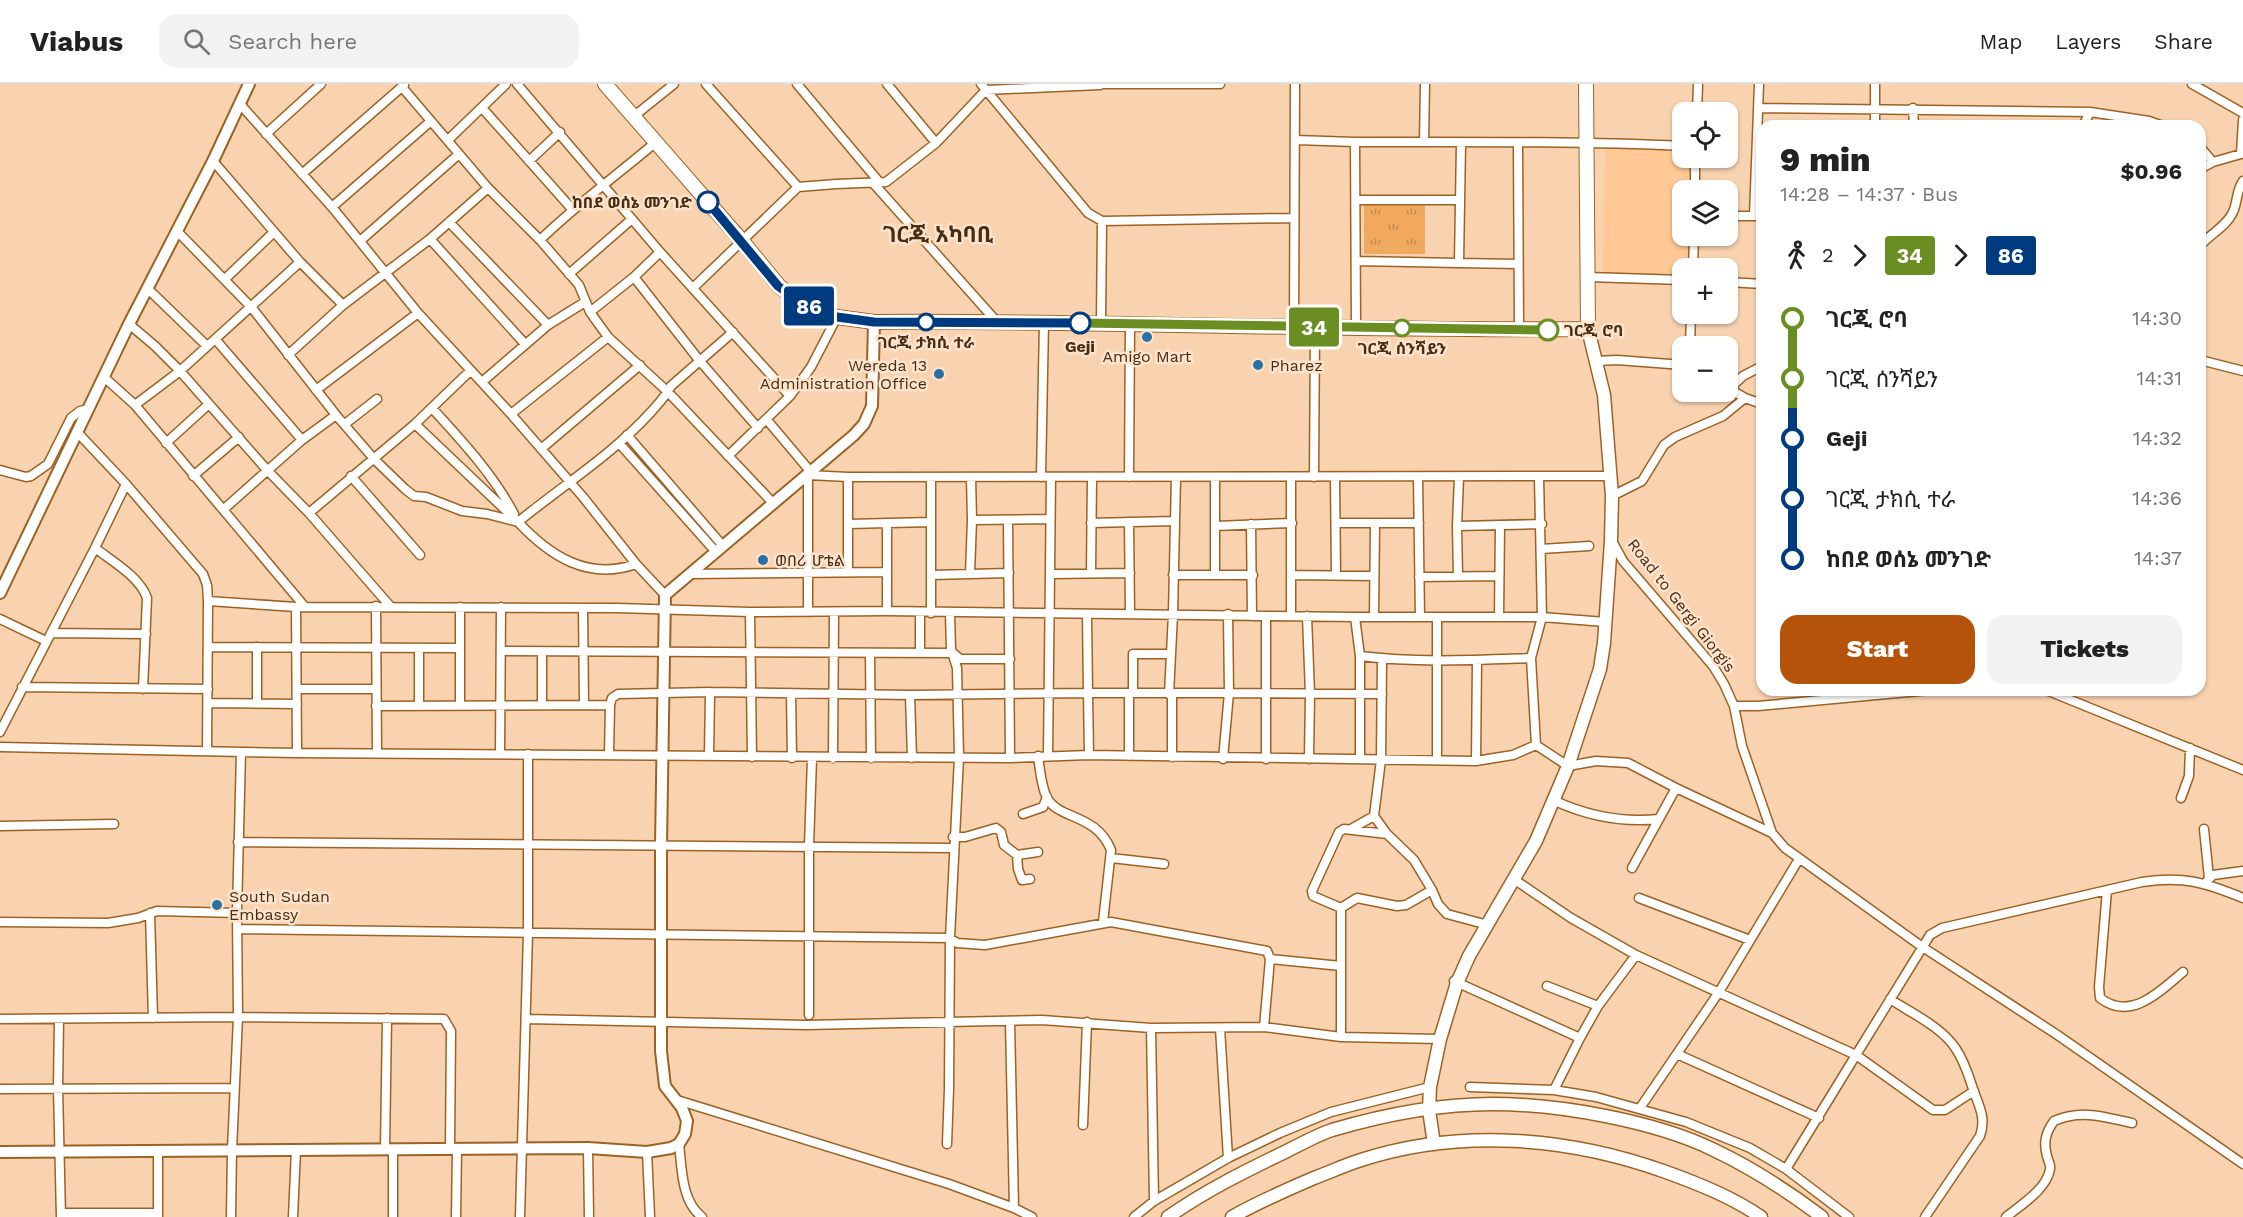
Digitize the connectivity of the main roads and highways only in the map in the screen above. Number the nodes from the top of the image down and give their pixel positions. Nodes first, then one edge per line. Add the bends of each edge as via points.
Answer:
1 (605, 84) edge
2 (1586, 84) edge
3 (1588, 329) junction
4 (1429, 1110) junction
5 (1434, 1144) junction
6 (1168, 1217) edge
7 (1232, 1217) edge
8 (1761, 1217) edge
9 (1822, 1217) edge

1 - 3 main road via 778,286 801,303 837,317 874,322
2 - 3 main road
3 - 4 main road, Road to Gergi Giorgis via 1604,395 1612,496 1600,669 1555,801 1515,880 1455,982 1430,1087
4 - 5 main road
4 - 6 main road via 1330,1131 1227,1181
4 - 9 main road via 1493,1104 1551,1108 1667,1131 1714,1149 1793,1195
5 - 7 main road via 1361,1160
5 - 8 main road via 1489,1140 1569,1146 1663,1171 1719,1193

